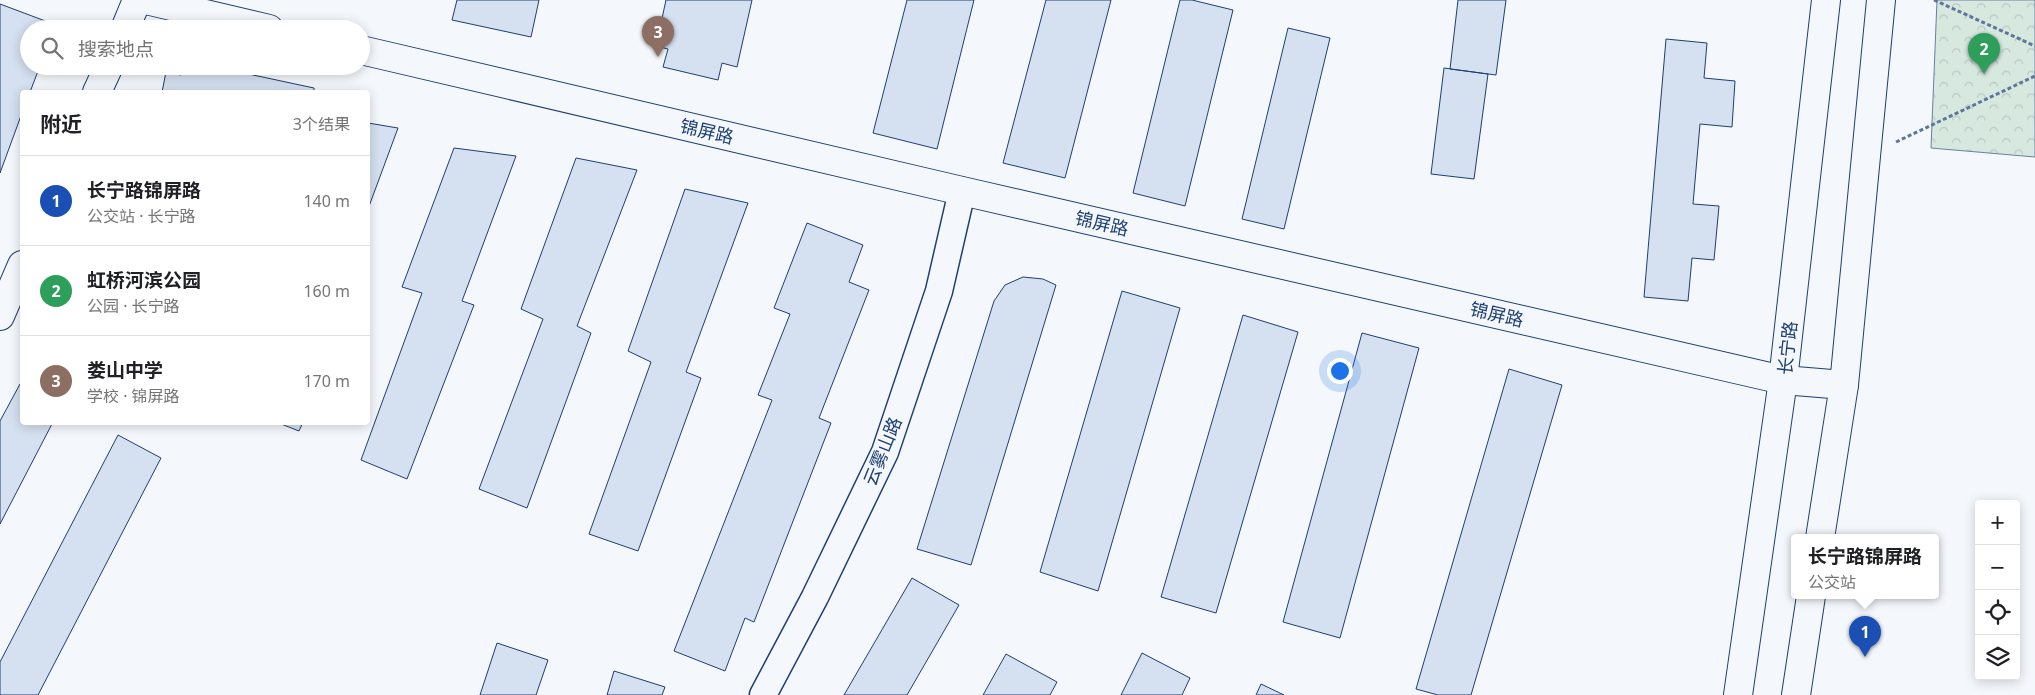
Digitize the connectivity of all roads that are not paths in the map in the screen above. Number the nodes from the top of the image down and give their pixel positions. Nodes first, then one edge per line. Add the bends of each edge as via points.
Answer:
1 (137, 0) edge
2 (146, 0) edge
3 (1826, 0) edge
4 (1881, 0) edge
5 (129, 20) edge
6 (231, 20) edge
7 (370, 52) edge
8 (105, 75) edge
9 (98, 90) edge
10 (962, 191) junction
11 (20, 270) edge
12 (0, 316) edge
13 (1784, 380) junction
14 (1844, 385) junction
15 (1821, 534) edge
16 (1811, 599) edge
17 (763, 695) edge
18 (1738, 695) edge
19 (1796, 695) edge

1 - 5 street
2 - 6 street
3 - 13 street, 长宁路
4 - 14 street
7 - 10 street, 锦屏路
8 - 9 street
10 - 13 street, 锦屏路
10 - 17 street, 云雾山路 via 939,291 885,452 815,597
11 - 12 street
13 - 14 street, 锦屏路
13 - 18 street, 长宁路
14 - 15 street
16 - 19 street

